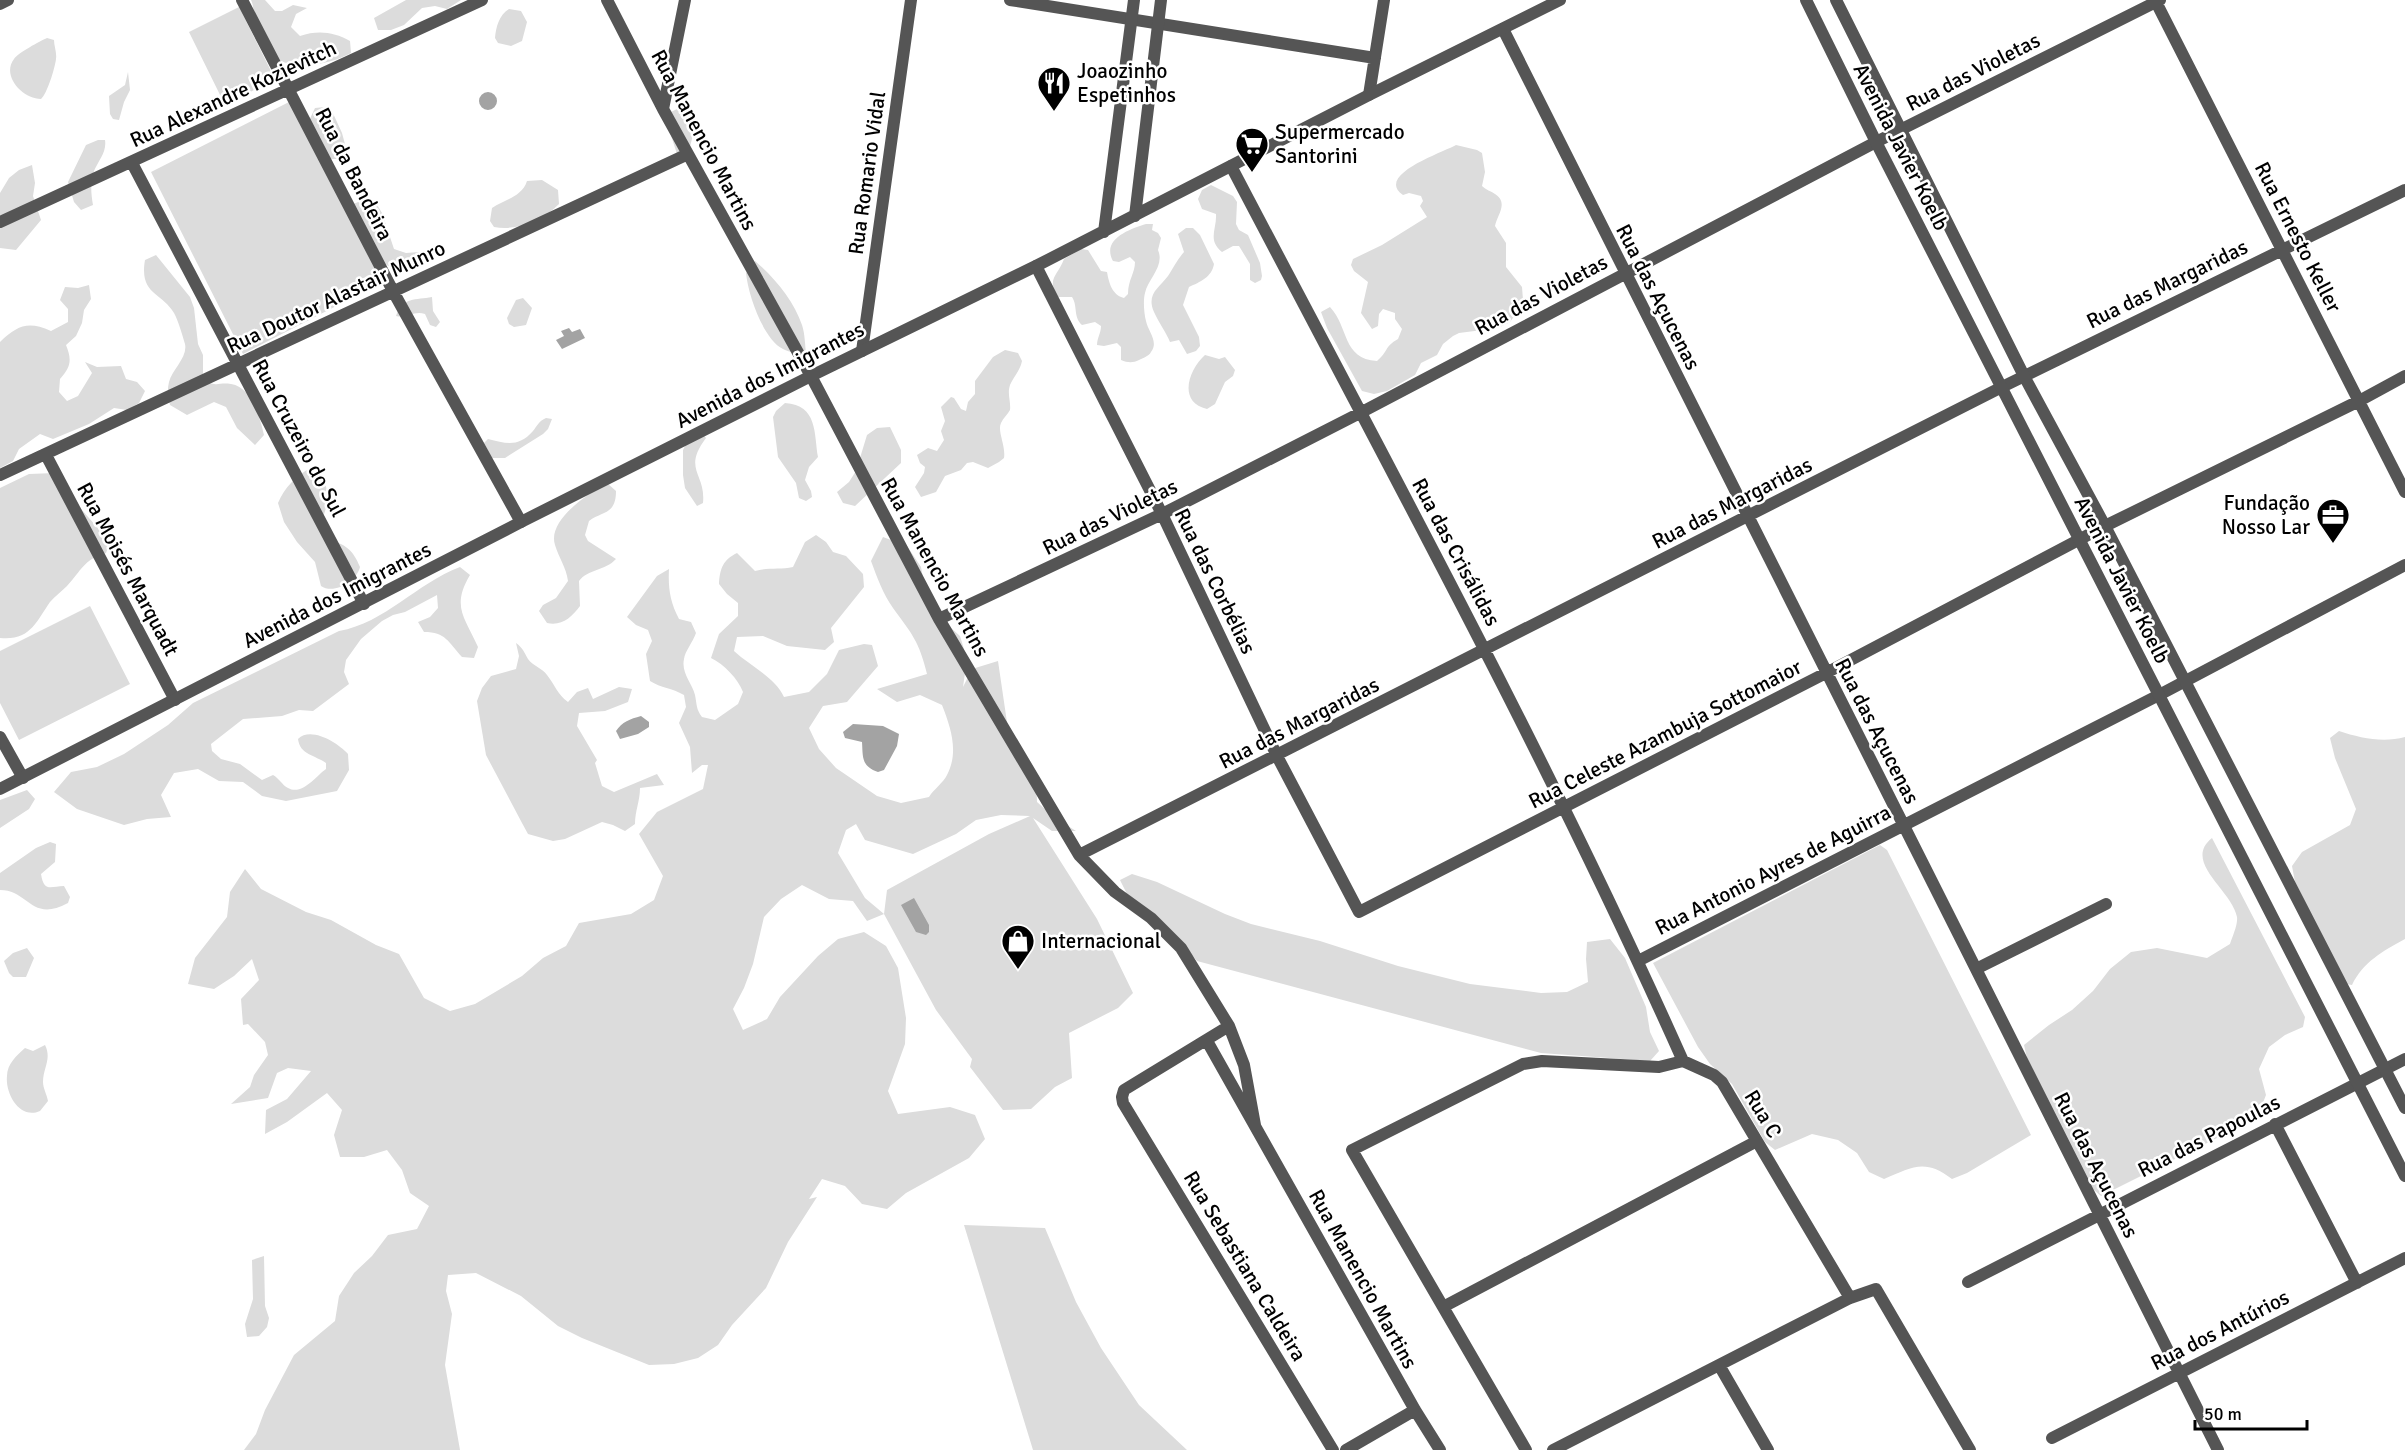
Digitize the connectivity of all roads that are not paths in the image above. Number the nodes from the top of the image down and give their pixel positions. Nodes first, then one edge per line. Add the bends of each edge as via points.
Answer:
1 (8, 0) edge
2 (242, 0) edge
3 (482, 0) edge
4 (607, 0) edge
5 (685, 0) edge
6 (911, 0) edge
7 (1010, 0) edge
8 (1134, 0) edge
9 (1161, 0) edge
10 (1384, 0) edge
11 (1560, 0) edge
12 (1806, 0) edge
13 (1836, 0) edge
14 (2157, 1) edge
15 (0, 3) edge
16 (1131, 21) junction
17 (1157, 24) junction
18 (1503, 28) junction
19 (1375, 57) junction
20 (288, 89) junction
21 (1369, 95) junction
22 (663, 109) junction
23 (1902, 129) junction
24 (1876, 142) junction
25 (688, 154) junction
26 (132, 163) junction
27 (1231, 166) junction
28 (2405, 190) edge
29 (1135, 216) junction
30 (0, 222) edge
31 (1104, 232) junction
32 (2282, 249) junction
33 (1036, 266) junction
34 (1624, 273) junction
35 (394, 293) junction
36 (862, 351) junction
37 (238, 363) junction
38 (811, 376) junction
39 (2024, 376) junction
40 (2405, 376) edge
41 (2002, 387) junction
42 (2359, 401) junction
43 (1360, 413) junction
44 (46, 455) junction
45 (0, 475) edge
46 (2405, 492) edge
47 (1162, 514) junction
48 (1747, 518) junction
49 (521, 522) junction
50 (2105, 526) junction
51 (2079, 540) junction
52 (2405, 565) edge
53 (364, 604) junction
54 (939, 619) junction
55 (1486, 650) junction
56 (1826, 673) junction
57 (2184, 682) junction
58 (2159, 695) junction
59 (175, 700) junction
60 (0, 737) edge
61 (1277, 756) junction
62 (23, 778) junction
63 (0, 789) edge
64 (1563, 808) junction
65 (1902, 825) junction
66 (1079, 855) junction
67 (2106, 904) dead end
68 (1359, 912) joint
69 (1638, 961) junction
70 (1976, 969) junction
71 (1229, 1026) junction
72 (1207, 1041) junction
73 (2405, 1059) edge
74 (1683, 1061) junction
75 (2386, 1069) junction
76 (2357, 1084) junction
77 (2405, 1108) edge
78 (2276, 1124) junction
79 (1255, 1125) junction
80 (1757, 1141) junction
81 (2405, 1176) edge
82 (2099, 1214) junction
83 (2405, 1258) edge
84 (1968, 1282) dead end
85 (2357, 1283) junction
86 (1850, 1298) junction
87 (1443, 1306) junction
88 (1719, 1365) junction
89 (2178, 1372) junction
90 (1415, 1410) junction
91 (2052, 1438) dead end
92 (1333, 1450) edge
93 (1346, 1450) edge
94 (1440, 1450) edge
95 (1526, 1450) edge
96 (1553, 1450) edge
97 (1768, 1450) edge
98 (1970, 1450) edge
99 (2218, 1450) edge

1 - 15 street
2 - 20 street, Rua da Bandeira
3 - 20 street, Rua Alexandre Kozievitch
4 - 22 street, Rua Manencio Martins
5 - 22 street
6 - 36 street, Rua Romario Vidal
7 - 16 street
8 - 16 street
9 - 17 street
10 - 19 street
11 - 18 street, Avenida dos Imigrantes
12 - 24 street, Avenida Javier Koelb
13 - 23 street, Avenida Javier Koelb
14 - 23 street, Rua das Violetas
14 - 32 street, Rua Ernesto Keller
16 - 17 street
16 - 31 street
17 - 19 street
17 - 29 street
18 - 21 street, Avenida dos Imigrantes
18 - 34 street, Rua das Açucenas
19 - 21 street
20 - 26 street, Rua Alexandre Kozievitch
20 - 35 street, Rua da Bandeira
21 - 27 street, Avenida dos Imigrantes
22 - 25 street, Rua Manencio Martins
23 - 24 street, Rua das Violetas
23 - 39 street, Avenida Javier Koelb
24 - 34 street, Rua das Violetas
24 - 41 street, Avenida Javier Koelb
25 - 35 street, Rua Doutor Alastair Munro
25 - 38 street, Rua Manencio Martins
26 - 30 street, Rua Alexandre Kozievitch
26 - 37 street, Rua Cruzeiro do Sul
27 - 29 street, Avenida dos Imigrantes
27 - 43 street, Rua das Crisálidas
28 - 32 street, Rua das Margaridas
29 - 31 street, Avenida dos Imigrantes
31 - 33 street, Avenida dos Imigrantes
32 - 39 street, Rua das Margaridas
32 - 42 street, Rua Ernesto Keller
33 - 36 street, Avenida dos Imigrantes
33 - 47 street, Rua das Corbélias
34 - 43 street, Rua das Violetas
34 - 48 street, Rua das Açucenas
35 - 37 street, Rua Doutor Alastair Munro
35 - 49 street, Rua da Bandeira
36 - 38 street, Avenida dos Imigrantes
37 - 44 street, Rua Doutor Alastair Munro
37 - 53 street, Rua Cruzeiro do Sul
38 - 49 street, Avenida dos Imigrantes
38 - 54 street, Rua Manencio Martins
39 - 41 street, Rua das Margaridas
39 - 50 street, Avenida Javier Koelb
40 - 42 street, Rua Celeste Azambuja Sottomaior
41 - 48 street, Rua das Margaridas
41 - 51 street, Avenida Javier Koelb
42 - 46 street, Rua Ernesto Keller
42 - 50 street, Rua Celeste Azambuja Sottomaior
43 - 47 street, Rua das Violetas
43 - 55 street, Rua das Crisálidas
44 - 45 street, Rua Doutor Alastair Munro
44 - 59 street, Rua Moisés Marquadt
47 - 54 street, Rua das Violetas
47 - 61 street, Rua das Corbélias
48 - 55 street, Rua das Margaridas
48 - 56 street, Rua das Açucenas
49 - 53 street, Avenida dos Imigrantes
50 - 51 street, Rua Celeste Azambuja Sottomaior
50 - 57 street, Avenida Javier Koelb
51 - 56 street, Rua Celeste Azambuja Sottomaior
51 - 58 street, Avenida Javier Koelb
52 - 57 street, Rua Antonio Ayres de Aguirra
53 - 59 street, Avenida dos Imigrantes
54 - 66 street, Rua Manencio Martins
55 - 61 street, Rua das Margaridas
55 - 64 street, Rua das Crisálidas
56 - 64 street, Rua Celeste Azambuja Sottomaior
56 - 65 street, Rua das Açucenas
57 - 58 street, Rua Antonio Ayres de Aguirra
57 - 75 street, Avenida Javier Koelb
58 - 65 street, Rua Antonio Ayres de Aguirra
58 - 76 street, Avenida Javier Koelb
59 - 62 street, Avenida dos Imigrantes
60 - 62 street
61 - 66 street, Rua das Margaridas
61 - 68 street, Rua das Corbélias
62 - 63 street, Avenida dos Imigrantes
64 - 68 street, Rua Celeste Azambuja Sottomaior
64 - 69 street, Rua das Crisálidas
65 - 69 street, Rua Antonio Ayres de Aguirra
65 - 70 street, Rua das Açucenas
66 - 71 street, Rua Manencio Martins via 1115,892 1151,918 1181,948
67 - 70 street
69 - 74 street
70 - 82 street, Rua das Açucenas
71 - 72 street
71 - 79 street, Rua Manencio Martins via 1244,1065
72 - 79 street, Rua Manencio Martins
72 - 92 street, Rua Sebastiana Caldeira via 1125,1090 1123,1103
73 - 75 street, Rua das Papoulas
74 - 80 street, Rua C via 1722,1082
74 - 87 street via 1659,1067 1542,1061 1523,1064 1352,1150
75 - 76 street, Rua das Papoulas
75 - 77 street, Avenida Javier Koelb
76 - 78 street, Rua das Papoulas
76 - 81 street, Avenida Javier Koelb
78 - 82 street, Rua das Papoulas
78 - 85 street
79 - 90 street, Rua Manencio Martins
80 - 86 street, Rua C
80 - 87 street
82 - 84 street, Rua das Papoulas
82 - 89 street, Rua das Açucenas
83 - 85 street, Rua dos Antúrios
85 - 89 street, Rua dos Antúrios
86 - 88 street
86 - 98 street via 1870,1290 1880,1293
87 - 95 street
88 - 96 street
88 - 97 street
89 - 91 street, Rua dos Antúrios
89 - 99 street, Rua das Açucenas
90 - 93 street
90 - 94 street, Rua Manencio Martins

